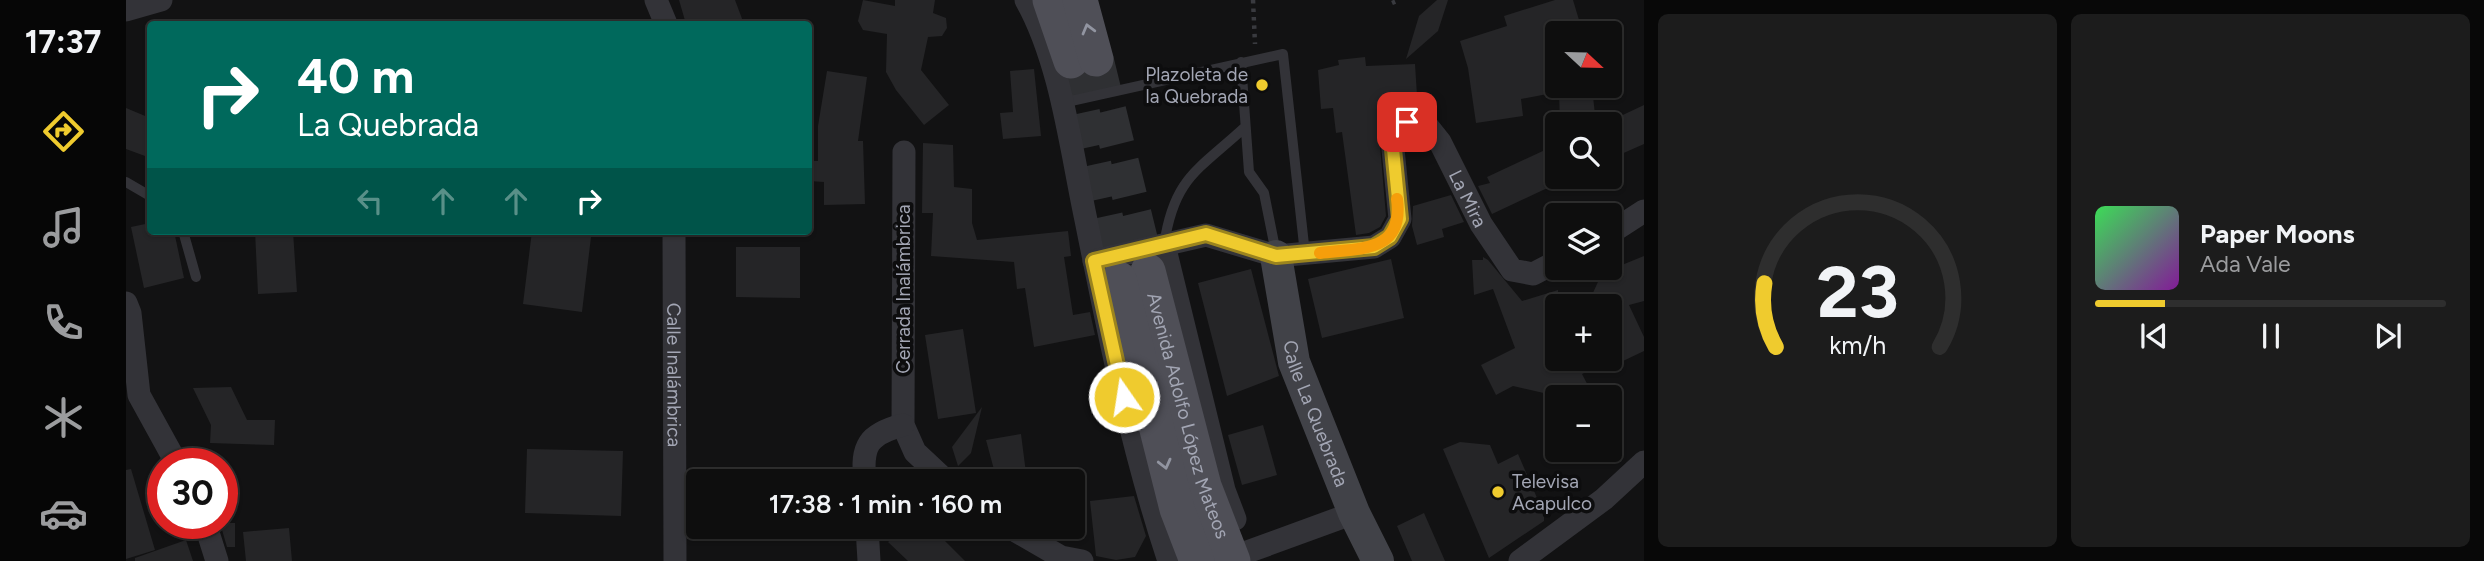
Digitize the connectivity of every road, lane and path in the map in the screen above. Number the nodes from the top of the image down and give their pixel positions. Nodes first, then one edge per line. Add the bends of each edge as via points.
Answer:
1 (161, 0) edge
2 (656, 0) edge
3 (1026, 0) edge
4 (1050, 0) edge
5 (1080, 0) edge
6 (1253, 0) edge
7 (1399, 0) edge
8 (1392, 4) dead end
9 (126, 10) edge
10 (665, 21) edge
11 (1256, 59) junction
12 (1241, 62) junction
13 (1062, 103) junction
14 (1244, 128) junction
15 (904, 152) dead end
16 (126, 182) edge
17 (147, 194) edge
18 (1644, 211) edge
19 (1622, 225) edge
20 (184, 235) edge
21 (674, 235) edge
22 (1291, 255) junction
23 (1131, 264) junction
24 (1545, 268) edge
25 (196, 277) dead end
26 (126, 303) edge
27 (903, 425) junction
28 (168, 448) edge
29 (1644, 462) edge
30 (864, 469) edge
31 (933, 469) edge
32 (1354, 513) junction
33 (210, 539) edge
34 (868, 539) edge
35 (1030, 539) edge
36 (1231, 557) edge
37 (217, 561) edge
38 (675, 561) edge
39 (869, 561) edge
40 (1082, 561) edge
41 (1169, 561) edge
42 (1197, 561) edge
43 (1378, 561) edge
44 (1520, 561) edge

1 - 9 street
2 - 10 street
3 - 13 street via 1036,18
4 -> 5 main road via 1083,60
6 - 11 path
7 - 8 path
11 - 12 lane
11 - 22 lane via 1283,54
12 - 13 lane
12 - 14 lane
13 - 23 street
14 - 22 lane via 1249,172 1264,193
14 - 23 lane via 1182,184 1169,211
15 - 27 street, Cerrada Inalámbrica
16 - 17 lane
18 - 19 street
20 - 25 lane
21 - 38 street, Calle Inalámbrica
22 - 23 street via 1206,234
22 - 24 street, La Mira via 1374,247 1390,237 1400,219 1392,139 1407,122 1428,127 1440,142 1481,224 1512,270 1533,274
22 - 32 street, Calle La Quebrada via 1294,362
23 - 36 main road, Avenida Adolfo López Mateos
23 - 41 street via 1142,479
23 -> 42 main road, Avenida Adolfo López Mateos via 1177,509
26 - 28 street via 139,395
27 - 30 street via 881,431 867,445
27 - 31 street via 915,452
29 - 44 street via 1604,499
32 - 36 street
32 - 43 street, Calle La Quebrada
33 - 37 street
34 - 39 street
35 - 40 street via 1062,558

